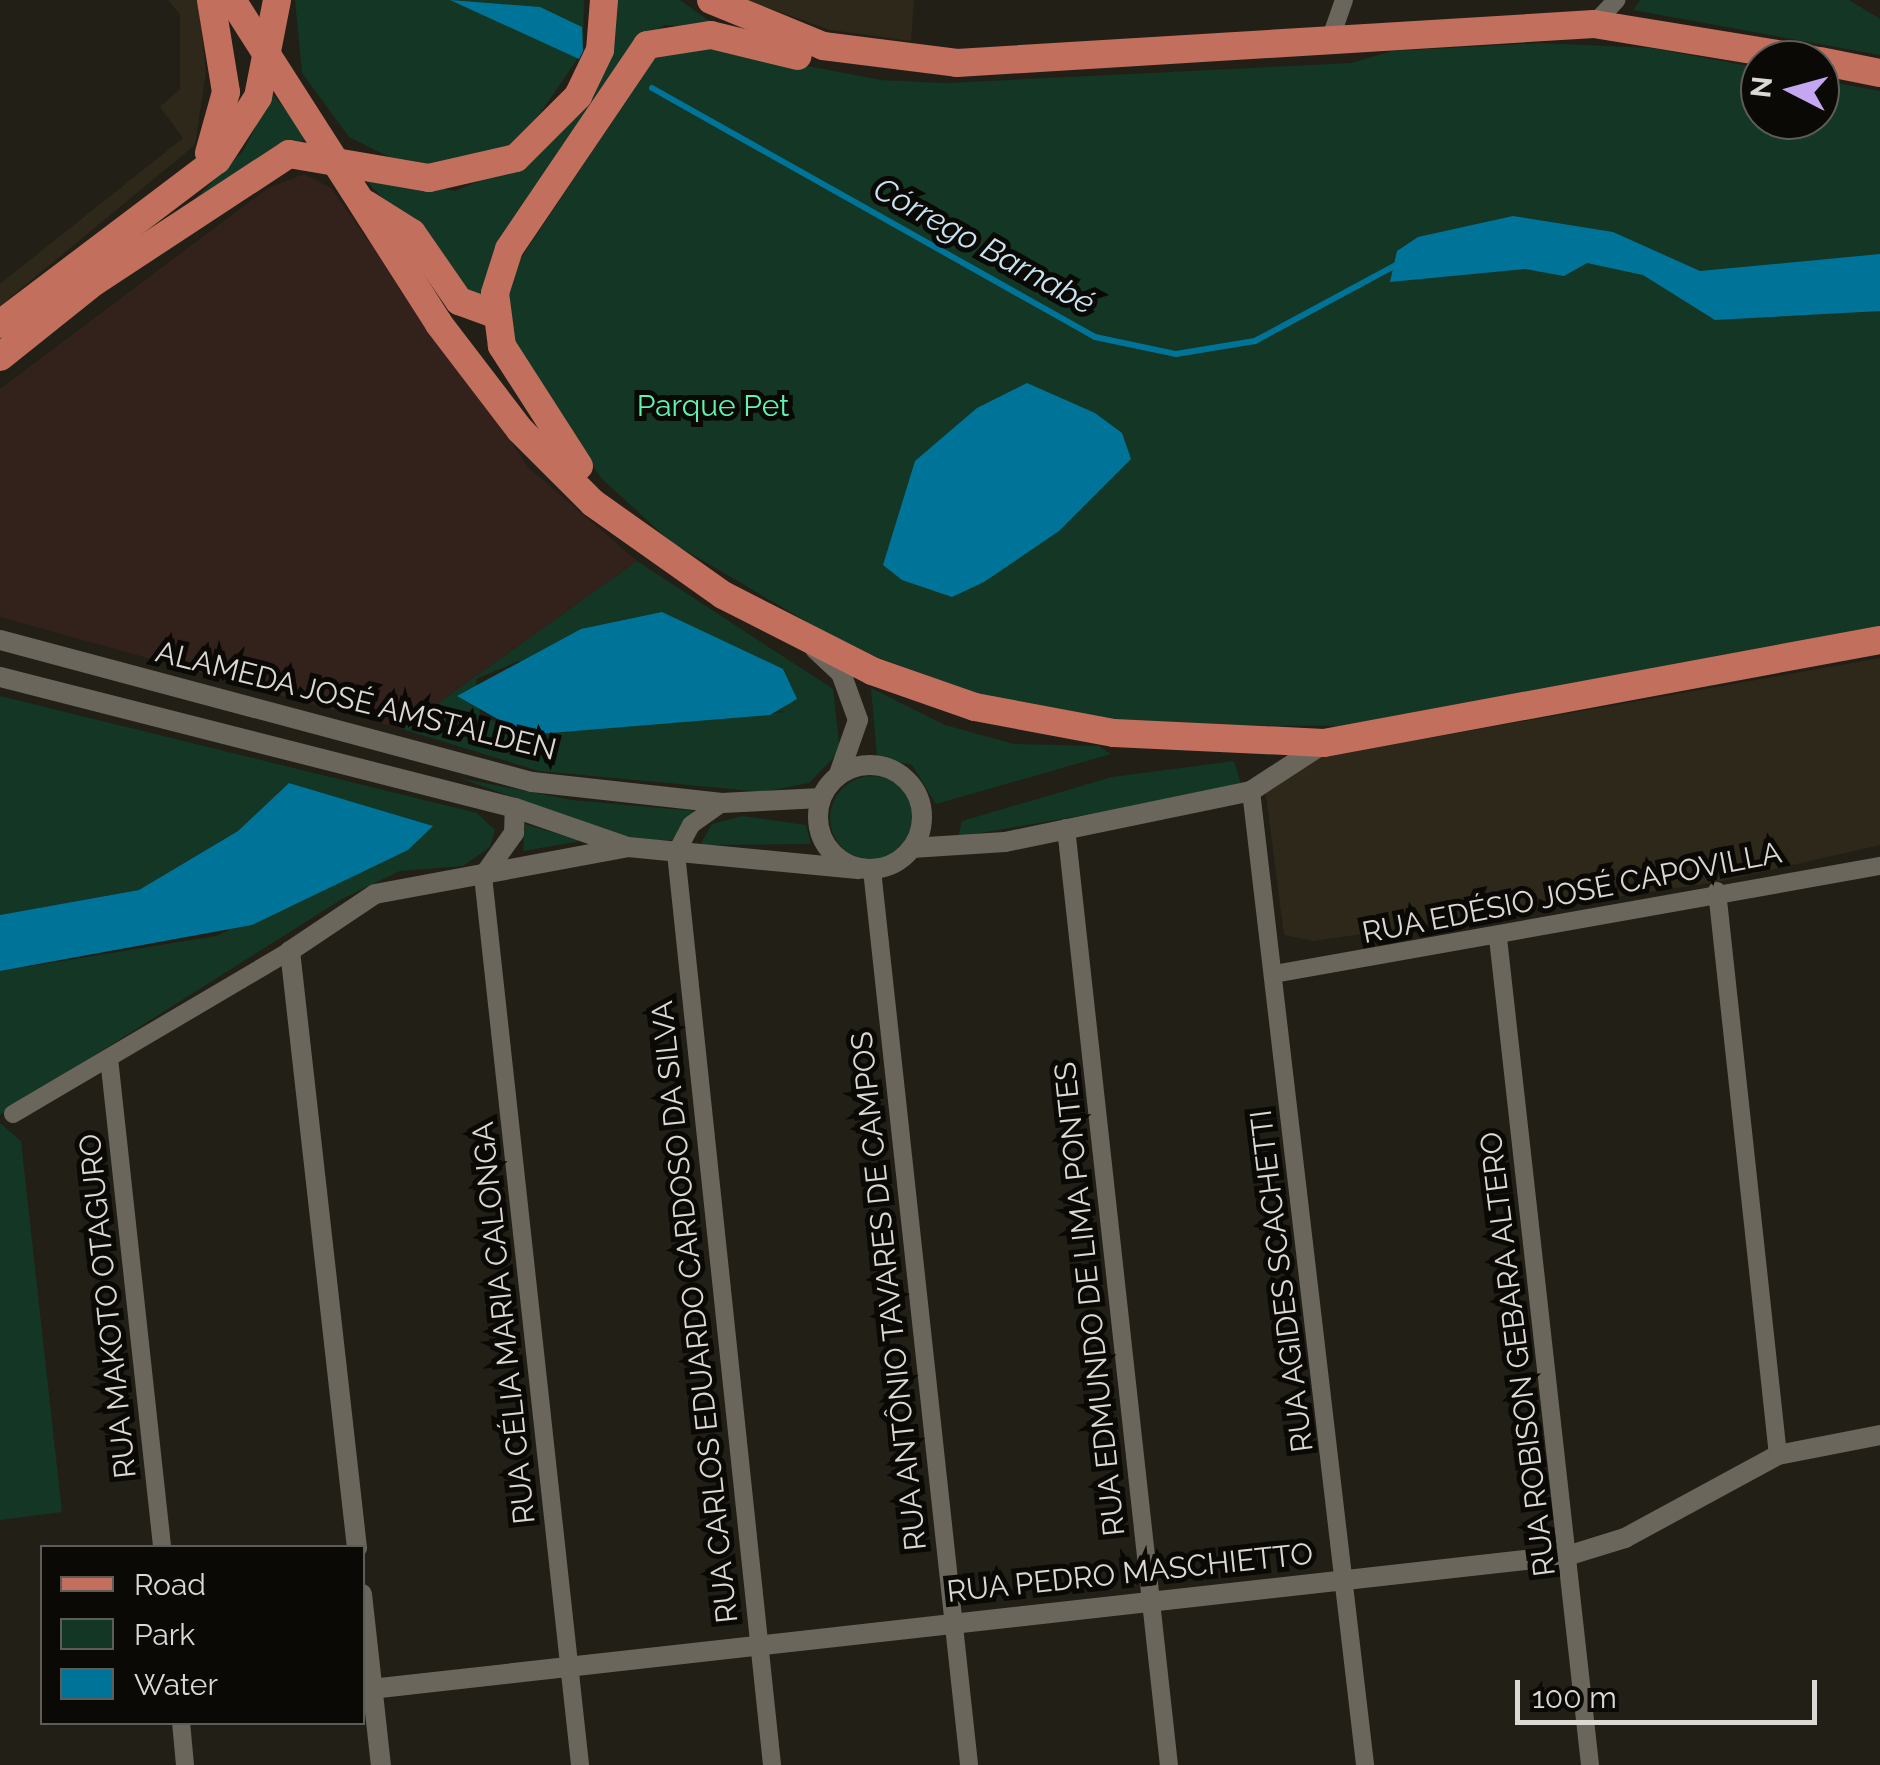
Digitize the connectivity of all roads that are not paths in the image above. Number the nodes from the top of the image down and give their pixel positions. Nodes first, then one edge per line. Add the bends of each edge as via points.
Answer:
1 (211, 0) edge
2 (232, 0) edge
3 (277, 0) edge
4 (604, 0) edge
5 (712, 0) edge
6 (1344, 0) edge
7 (1616, 0) edge
8 (1594, 24) junction
9 (1330, 40) junction
10 (268, 48) junction
11 (1740, 48) edge
12 (973, 62) junction
13 (1840, 65) edge
14 (1880, 72) edge
15 (226, 92) junction
16 (335, 155) junction
17 (360, 200) junction
18 (171, 204) junction
19 (495, 314) junction
20 (0, 324) edge
21 (0, 357) edge
22 (664, 554) junction
23 (0, 640) edge
24 (1880, 640) edge
25 (814, 648) junction
26 (0, 677) edge
27 (1324, 743) junction
28 (839, 774) junction
29 (1252, 791) junction
30 (821, 798) junction
31 (722, 803) junction
32 (516, 808) junction
33 (1066, 828) junction
34 (628, 847) junction
35 (912, 848) junction
36 (676, 853) junction
37 (1880, 866) edge
38 (865, 869) junction
39 (483, 876) junction
40 (1717, 891) junction
41 (1498, 938) junction
42 (290, 951) junction
43 (1274, 974) junction
44 (109, 1058) junction
45 (13, 1114) dead end
46 (1880, 1435) edge
47 (1778, 1455) junction
48 (162, 1545) edge
49 (357, 1545) edge
50 (1570, 1555) junction
51 (1344, 1580) junction
52 (1150, 1602) junction
53 (953, 1622) junction
54 (365, 1642) edge
55 (757, 1644) junction
56 (570, 1667) junction
57 (368, 1690) edge
58 (181, 1725) edge
59 (186, 1765) edge
60 (381, 1765) edge
61 (580, 1765) edge
62 (772, 1765) edge
63 (969, 1765) edge
64 (1169, 1765) edge
65 (1365, 1765) edge
66 (1590, 1765) edge

1 - 15 main road
2 - 10 main road
3 - 10 main road
4 - 16 main road via 600,50 578,96 516,158 429,178
5 - 12 main road via 823,46
6 - 9 street
7 - 8 street
8 - 9 main road
8 - 11 main road
9 - 12 main road
10 - 15 main road
10 - 16 main road
10 - 18 main road via 236,137
12 - 19 main road via 949,74 909,74 711,35 659,37 631,62 509,250
13 - 14 main road
15 - 18 main road via 214,144
16 - 17 main road
16 - 21 main road via 289,154 241,179
17 - 19 main road via 412,233 459,300
17 - 22 main road via 520,430 594,503
18 - 20 main road
19 - 22 main road via 511,368 554,436
22 - 25 main road
23 - 31 street, ALAMEDA JOSÉ AMSTALDEN via 532,782
24 - 27 main road
25 - 27 main road via 1027,718 1202,742
25 - 28 street via 841,673 858,720
26 - 32 street, ALAMEDA JOSÉ AMSTALDEN
27 - 29 street
28 - 30 street
28 - 35 street via 866,764 909,782 921,814
29 - 33 street
29 - 43 street, RUA AGIDES SCACHETTI
30 - 31 street, ALAMEDA JOSÉ AMSTALDEN
30 - 38 street via 821,838
31 - 36 street via 691,824
32 - 34 street, ALAMEDA JOSÉ AMSTALDEN
32 - 39 street via 503,856
33 - 35 street
33 - 52 street, RUA EDMUNDO DE LIMA PONTES
34 - 36 street
34 - 39 street
35 - 38 street
36 - 38 street
36 - 55 street, RUA CARLOS EDUARDO CARDOSO DA SILVA
37 - 40 street, RUA EDÉSIO JOSÉ CAPOVILLA
38 - 53 street, RUA ANTÔNIO TAVARES DE CAMPOS
39 - 42 street via 375,894
39 - 56 street, RUA CÉLIA MARIA CALONGA
40 - 41 street, RUA EDÉSIO JOSÉ CAPOVILLA
40 - 47 street
41 - 43 street, RUA EDÉSIO JOSÉ CAPOVILLA
41 - 50 street, RUA ROBISON GEBARA ALTERO
42 - 44 street
42 - 49 street
43 - 51 street, RUA AGIDES SCACHETTI
44 - 45 street
44 - 48 street, RUA MAKOTO OTAGURO
46 - 47 street, RUA PEDRO MASCHIETTO
47 - 50 street, RUA PEDRO MASCHIETTO via 1626,1538
50 - 51 street, RUA PEDRO MASCHIETTO
50 - 66 street, RUA ROBISON GEBARA ALTERO
51 - 52 street, RUA PEDRO MASCHIETTO
51 - 65 street, RUA AGIDES SCACHETTI
52 - 53 street, RUA PEDRO MASCHIETTO
52 - 64 street, RUA EDMUNDO DE LIMA PONTES
53 - 55 street, RUA PEDRO MASCHIETTO
53 - 63 street, RUA ANTÔNIO TAVARES DE CAMPOS
54 - 57 street
55 - 56 street, RUA PEDRO MASCHIETTO
55 - 62 street, RUA CARLOS EDUARDO CARDOSO DA SILVA
56 - 57 street, RUA PEDRO MASCHIETTO
56 - 61 street, RUA CÉLIA MARIA CALONGA
57 - 60 street
58 - 59 street

